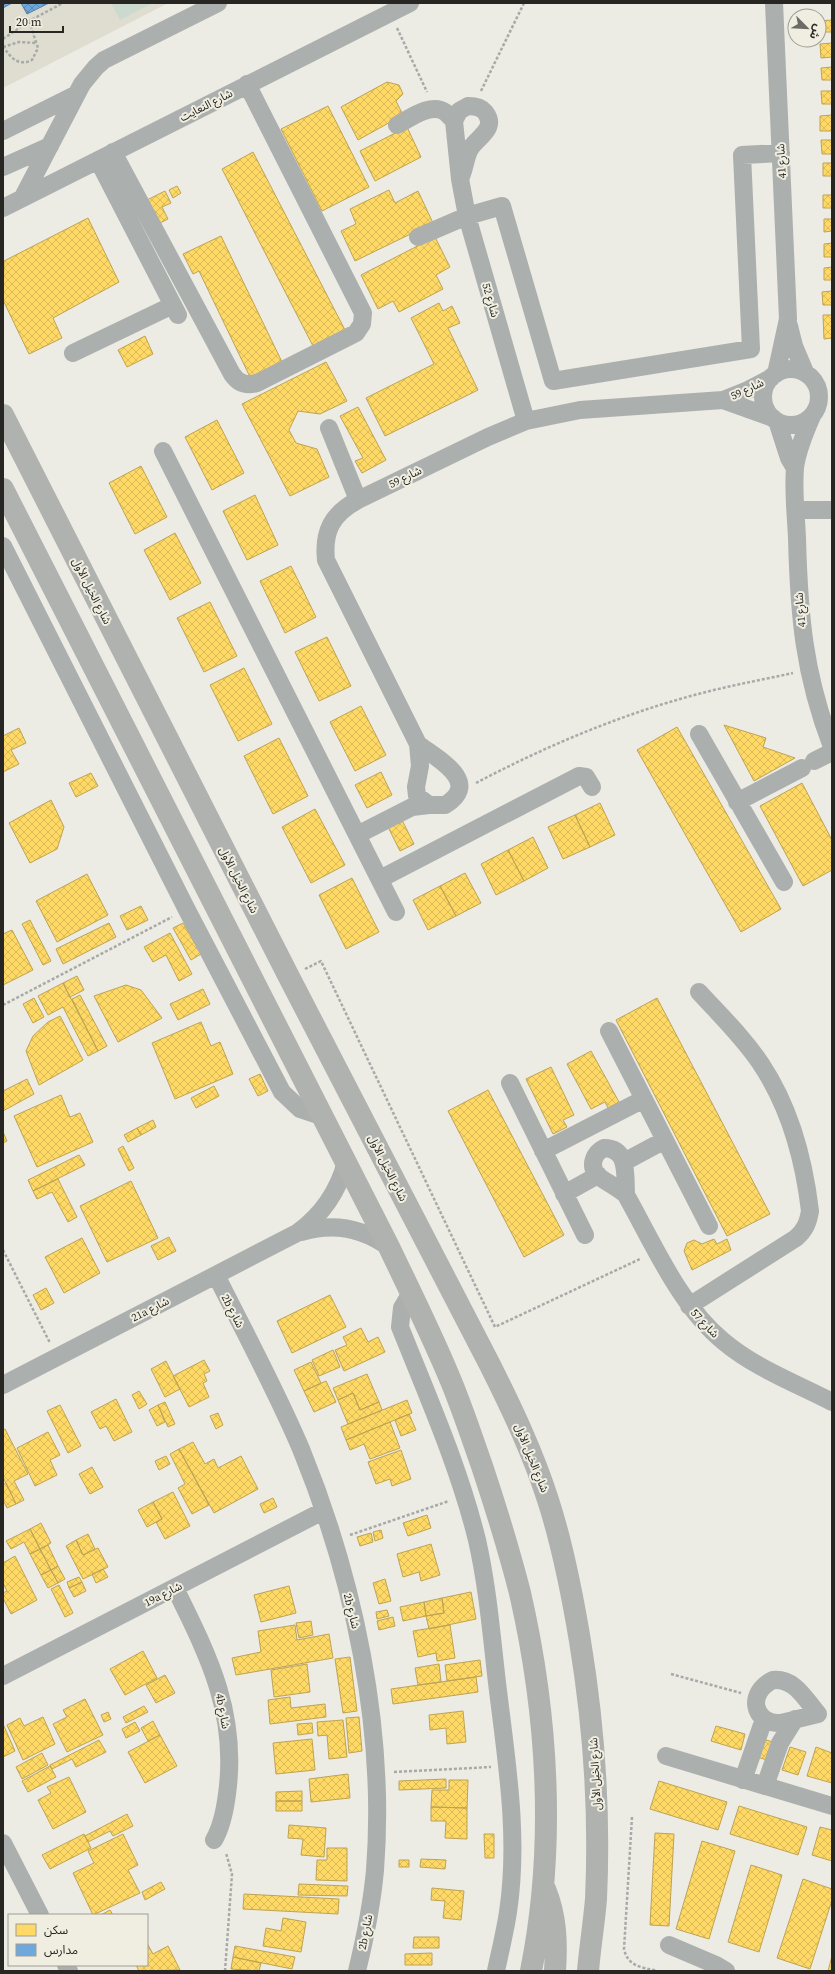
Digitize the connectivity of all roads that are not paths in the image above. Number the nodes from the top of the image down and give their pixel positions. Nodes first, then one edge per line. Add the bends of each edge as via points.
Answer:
1 (218, 3) edge
2 (410, 3) edge
3 (774, 3) edge
4 (247, 84) junction
5 (78, 94) junction
6 (454, 121) junction
7 (397, 125) dead end
8 (3, 131) edge
9 (50, 146) junction
10 (781, 153) junction
11 (105, 156) junction
12 (3, 167) edge
13 (460, 179) junction
14 (23, 197) junction
15 (3, 208) edge
16 (467, 216) junction
17 (418, 237) dead end
18 (788, 319) junction
19 (73, 353) dead end
20 (807, 374) junction
21 (773, 376) junction
22 (832, 385) edge
23 (723, 400) junction
24 (820, 411) edge
25 (3, 415) edge
26 (775, 420) junction
27 (526, 421) junction
28 (329, 428) dead end
29 (163, 451) dead end
30 (795, 468) junction
31 (3, 489) edge
32 (358, 500) junction
33 (796, 510) junction
34 (832, 510) edge
35 (3, 546) edge
36 (700, 734) dead end
37 (418, 744) junction
38 (832, 747) edge
39 (832, 752) edge
40 (592, 787) dead end
41 (416, 791) junction
42 (738, 802) junction
43 (429, 805) junction
44 (354, 829) junction
45 (186, 848) junction
46 (380, 879) junction
47 (784, 882) dead end
48 (396, 912) dead end
49 (275, 950) junction
50 (699, 992) dead end
51 (609, 1032) dead end
52 (510, 1083) dead end
53 (644, 1099) junction
54 (324, 1117) junction
55 (665, 1140) junction
56 (543, 1151) junction
57 (346, 1162) junction
58 (624, 1162) junction
59 (598, 1175) junction
60 (564, 1194) junction
61 (626, 1195) junction
62 (709, 1226) dead end
63 (297, 1233) junction
64 (585, 1235) dead end
65 (389, 1247) junction
66 (216, 1275) junction
67 (411, 1293) junction
68 (689, 1306) junction
69 (3, 1385) edge
70 (832, 1402) edge
71 (323, 1511) junction
72 (175, 1588) junction
73 (3, 1676) edge
74 (825, 1716) edge
75 (764, 1719) junction
76 (795, 1719) junction
77 (666, 1756) dead end
78 (744, 1780) junction
79 (765, 1786) junction
80 (832, 1806) edge
81 (217, 1836) road end
82 (3, 1843) edge
83 (543, 1884) junction
84 (39, 1914) edge
85 (669, 1945) dead end
86 (357, 1971) edge
87 (496, 1971) edge
88 (531, 1971) edge
89 (555, 1971) edge
90 (588, 1971) edge
91 (726, 1971) edge

1 - 5 street via 104,60 89,75
2 - 4 street, شارع النعايت
3 - 10 street, شارع 41
4 - 11 street, شارع النعايت
4 - 11 street via 363,314 362,324 356,333 251,385 235,379
5 - 8 street
5 - 9 street
6 - 7 street via 444,112 435,109 425,111
6 - 13 street, شارع 52
6 - 13 street via 459,111 468,106 474,106 487,115 488,126 483,136 471,148
9 - 12 street
9 - 14 street
10 - 16 street via 742,155 751,349 553,381 502,206
10 - 18 street, شارع 41
11 - 14 street, شارع النعايت
11 - 19 street via 176,310
13 - 16 street, شارع 52
14 - 15 street, شارع النعايت
16 - 17 street
16 - 27 street, شارع 52
18 - 20 street, شارع 41 via 794,346
18 - 21 street, شارع 41
20 - 21 street via 790,369
20 - 22 street
20 - 24 street via 814,380 819,392
21 - 23 street, شارع 59
21 - 26 street via 765,389 764,402 768,414
23 - 26 street, شارع 59
23 - 27 street, شارع 59 via 580,410
24 - 26 street via 795,425
24 - 30 street, شارع 41 via 802,441
25 - 49 main road, شارع الخيل الأول
26 - 30 street, شارع 41
27 - 32 street, شارع 59
28 - 32 street
29 - 44 street
30 - 33 street, شارع 41
31 - 45 main road
32 - 37 street, شارع 59 via 340,512 331,522 324,547 326,560
33 - 34 street
33 - 38 street, شارع 41 via 799,600 808,670
35 - 54 street via 282,1092 300,1109
36 - 42 street
37 - 41 street via 420,766
37 - 43 street via 456,773 459,783 456,794 445,805
39 - 42 street
40 - 46 street via 586,777 579,776
41 - 43 street via 421,800
41 - 44 street
42 - 47 street
43 - 44 street via 409,808
44 - 46 street
45 - 49 main road via 205,867 253,955 262,960
45 - 54 main road
46 - 48 street
49 - 90 main road, شارع الخيل الأول via 506,1397 549,1501 564,1557 576,1618 592,1732 598,1846 596,1902
50 - 68 street via 761,1063 777,1092 794,1136 810,1211 804,1231 796,1238
51 - 53 street
52 - 56 street
53 - 55 street
53 - 56 street
54 - 57 main road
55 - 58 street
55 - 62 street
56 - 60 street
57 - 63 street, 21a شارع via 329,1202
57 - 65 main road
58 - 59 street via 614,1150 599,1150 593,1164
58 - 61 street
59 - 60 street
59 - 61 street
60 - 64 street
61 - 68 street, شارع 57
63 - 65 street, 21a شارع via 324,1227 352,1229 365,1233
63 - 66 street, 21a شارع
65 - 67 main road
66 - 69 street, 21a شارع
66 - 71 street, 2b شارع via 288,1420
67 - 83 main road via 446,1368 465,1418 520,1593 537,1689 542,1737 545,1828
67 - 87 street via 402,1308 400,1327 447,1445 464,1496 487,1590 511,1802 508,1912
68 - 70 street, شارع 57 via 736,1352
71 - 72 street, 19a شارع
71 - 86 street, 2b شارع via 354,1617 362,1656 375,1773 375,1871 369,1918
72 - 73 street, 19a شارع
72 - 81 street, 4b شارع via 214,1670 226,1715 228,1785
74 - 75 street via 796,1687 785,1680 773,1680 767,1683 756,1697 757,1709
74 - 76 street
75 - 76 street via 775,1723
75 - 78 street
76 - 79 street via 782,1738
77 - 78 street
78 - 79 street
79 - 80 street
82 - 84 street
83 - 88 main road
83 - 89 main road via 554,1918
85 - 91 street

